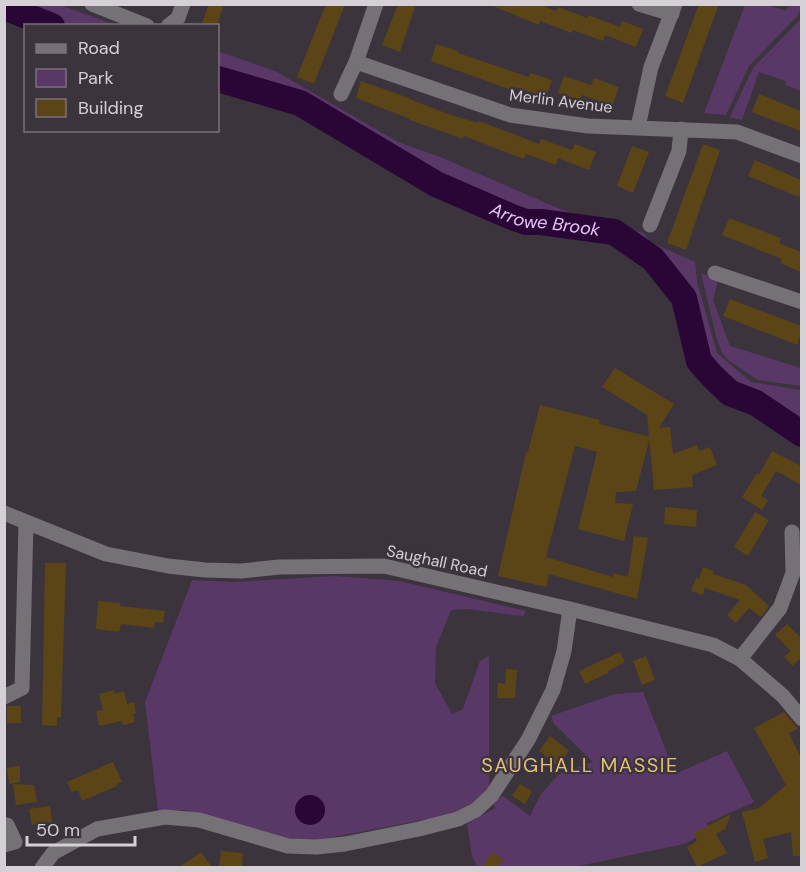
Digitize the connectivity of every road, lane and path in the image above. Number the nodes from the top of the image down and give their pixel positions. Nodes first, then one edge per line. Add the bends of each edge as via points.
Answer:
1 (92, 4) edge
2 (183, 4) edge
3 (376, 4) edge
4 (639, 4) edge
5 (674, 9) edge
6 (142, 24) edge
7 (170, 24) edge
8 (356, 62) junction
9 (341, 94) dead end
10 (638, 127) junction
11 (681, 129) junction
12 (801, 156) edge
13 (650, 225) dead end
14 (715, 273) dead end
15 (801, 302) edge
16 (4, 513) edge
17 (26, 522) junction
18 (792, 532) dead end
19 (570, 609) junction
20 (740, 659) junction
21 (4, 697) edge
22 (801, 719) edge
23 (7, 825) dead end
24 (4, 845) edge
25 (42, 867) edge

1 - 6 street
2 - 7 street via 178,18
3 - 8 street
4 - 5 street
5 - 10 street via 651,67
8 - 9 street
8 - 10 street, Merlin Avenue via 510,115 588,126
10 - 11 street, Merlin Avenue
11 - 12 street, Merlin Avenue via 737,132
11 - 13 street via 679,151
14 - 15 street
16 - 17 street, Saughall Road
17 - 19 street, Saughall Road via 106,554 168,566 241,571 384,566
17 - 21 street via 22,688
18 - 20 street via 793,573 780,608
19 - 20 street, Saughall Road via 713,645
19 - 25 street via 553,690 528,740 492,795 476,810 458,819 316,847 288,846 199,820 165,817 97,829 53,853
20 - 22 street, Saughall Road via 783,696
23 - 24 street via 15,842

